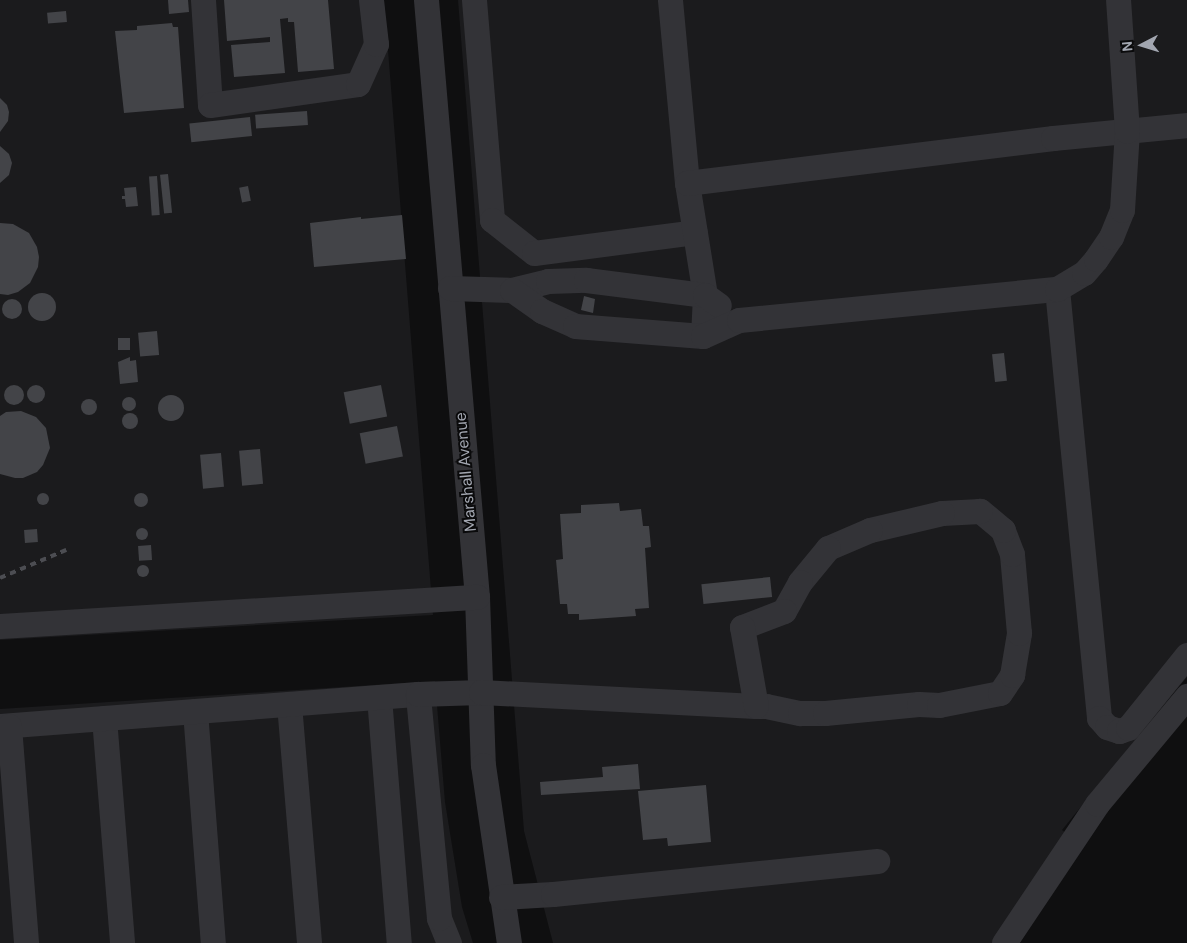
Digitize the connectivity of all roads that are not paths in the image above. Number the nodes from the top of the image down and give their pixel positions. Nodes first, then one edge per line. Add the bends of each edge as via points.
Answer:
1 (203, 0) edge
2 (371, 0) edge
3 (426, 0) edge
4 (474, 0) edge
5 (670, 0) edge
6 (1118, 0) edge
7 (1187, 125) edge
8 (1127, 131) junction
9 (688, 183) junction
10 (695, 232) junction
11 (450, 288) junction
12 (1057, 289) junction
13 (512, 290) junction
14 (705, 296) junction
15 (739, 320) junction
16 (703, 336) junction
17 (477, 596) junction
18 (0, 626) edge
19 (1187, 655) edge
20 (481, 692) junction
21 (418, 694) junction
22 (1187, 696) edge
23 (379, 697) junction
24 (289, 704) junction
25 (756, 706) junction
26 (194, 711) junction
27 (104, 718) junction
28 (4, 726) edge
29 (877, 861) dead end
30 (501, 897) junction
31 (26, 943) edge
32 (122, 943) edge
33 (213, 943) edge
34 (310, 943) edge
35 (400, 943) edge
36 (449, 943) edge
37 (509, 943) edge
38 (1004, 943) edge

1 - 2 street via 210,105 358,84 376,44
3 - 11 street, Marshall Avenue
4 - 10 street via 492,220 534,253
5 - 9 street
6 - 8 street
7 - 8 street
8 - 9 street
8 - 12 street via 1122,210 1096,259 1084,273
9 - 10 street
10 - 14 street
11 - 13 street
11 - 17 street, Marshall Avenue
12 - 15 street
12 - 19 street via 1099,718 1108,727 1119,731 1128,728
13 - 14 street via 548,281 586,280
13 - 16 street via 542,311 575,326
14 - 15 street
14 - 16 street
15 - 16 street
17 - 18 street
17 - 20 street, Marshall Avenue
20 - 21 street
20 - 25 street
20 - 30 street, Marshall Avenue via 483,765
21 - 23 street
21 - 36 street via 439,918
22 - 38 street via 1097,804
23 - 24 street
23 - 35 street
24 - 26 street
24 - 34 street
25 - 25 street via 800,713 825,713 939,705 1000,692 1012,675 1018,633 1012,554 1003,530 980,511 942,513 870,530 828,548 800,582 784,611 742,627
26 - 27 street
26 - 33 street
27 - 28 street
27 - 32 street
28 - 31 street
29 - 30 street
30 - 37 street, Marshall Avenue

